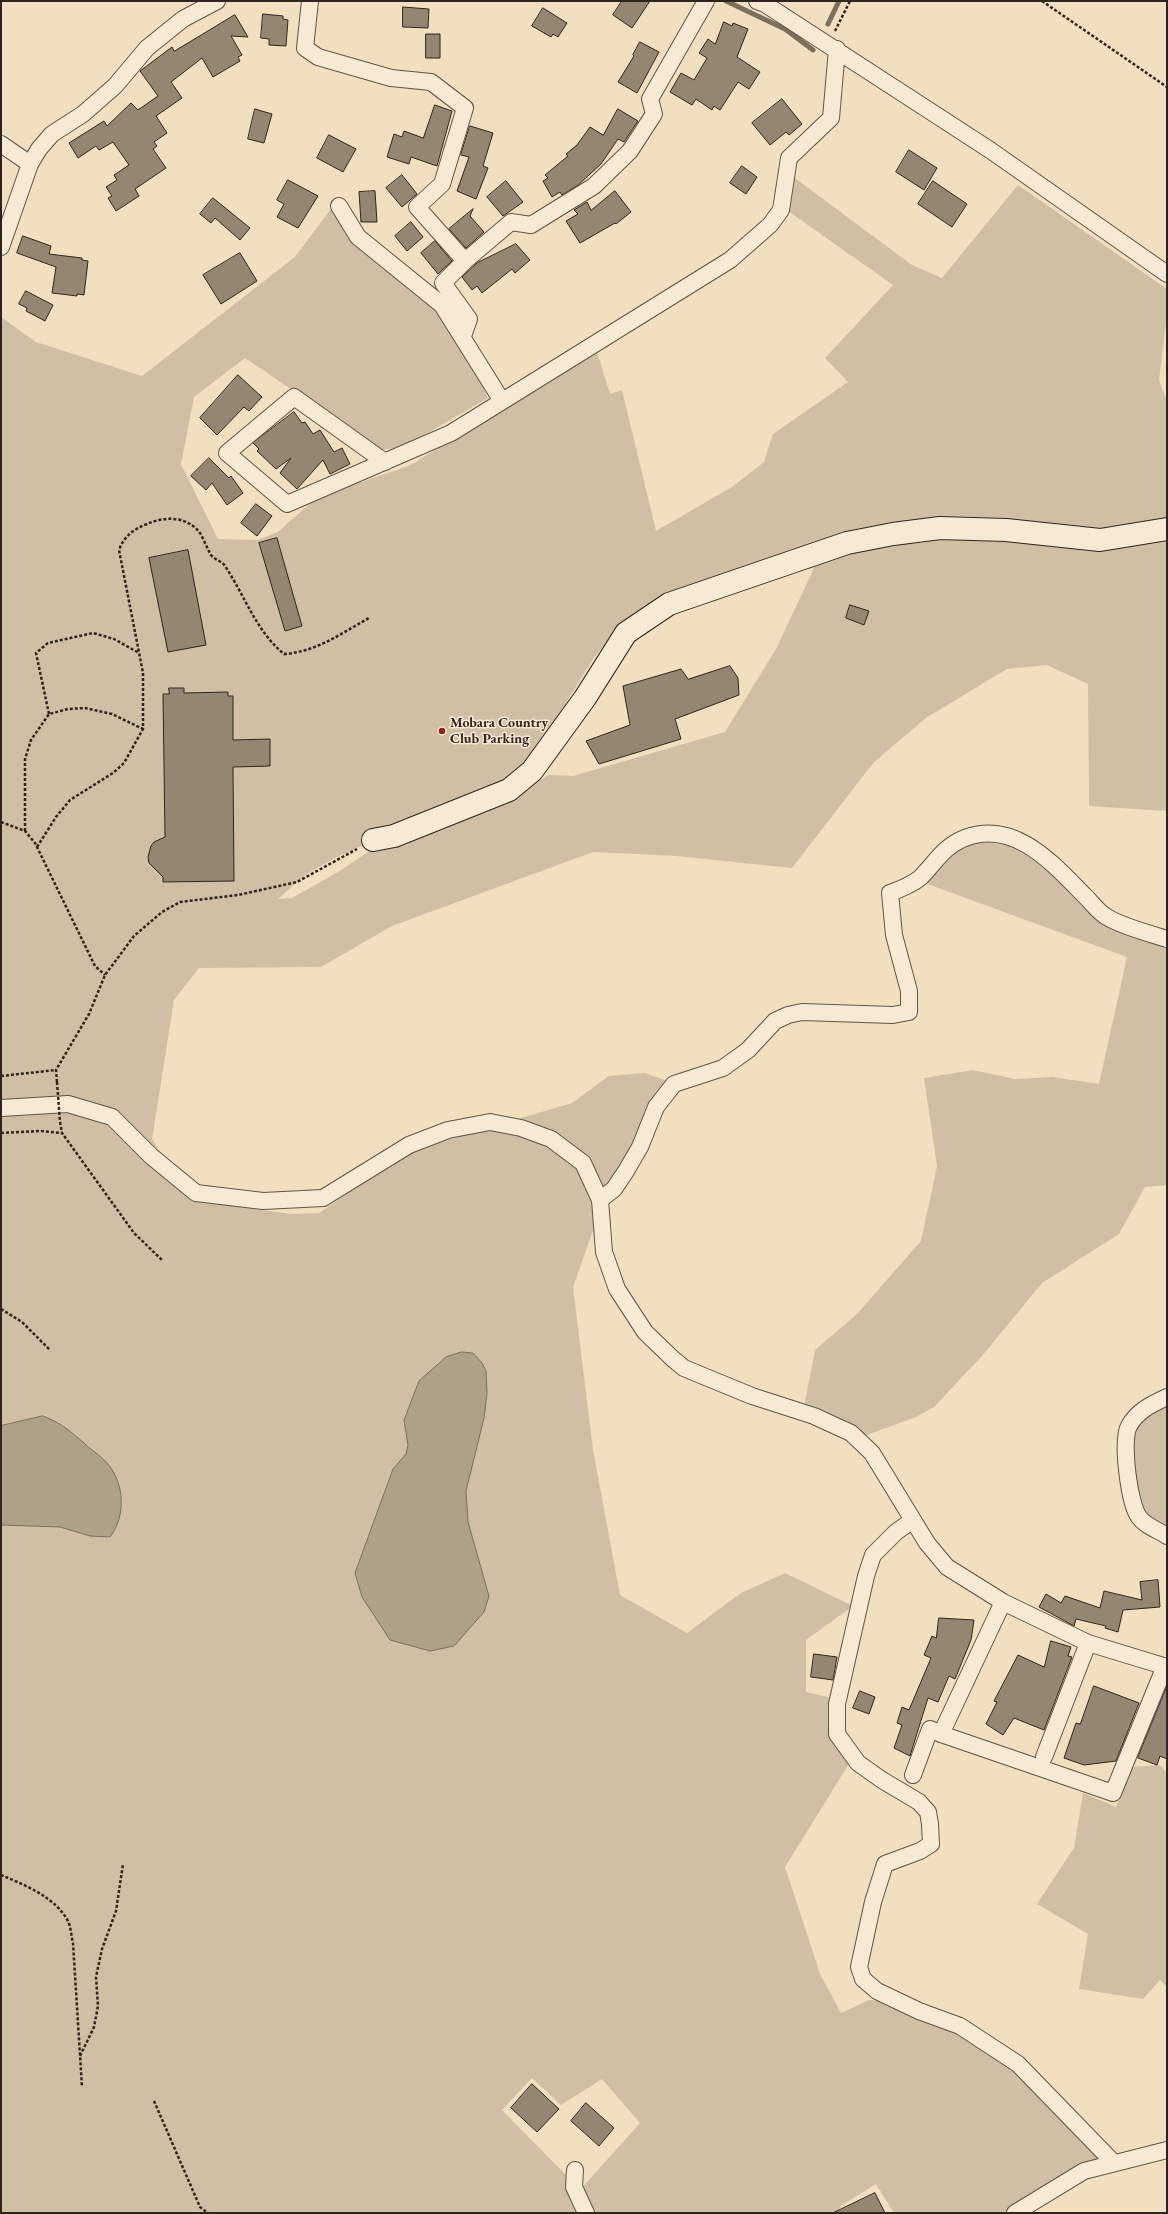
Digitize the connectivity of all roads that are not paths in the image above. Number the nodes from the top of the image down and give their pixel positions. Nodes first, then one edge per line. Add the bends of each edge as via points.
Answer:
1 (217, 1) edge
2 (310, 1) edge
3 (706, 1) edge
4 (757, 1) edge
5 (833, 46) junction
6 (1, 144) edge
7 (30, 164) junction
8 (339, 206) dead end
9 (1, 247) edge
10 (465, 261) junction
11 (1167, 274) edge
12 (463, 336) junction
13 (502, 401) junction
14 (385, 462) junction
15 (1167, 529) edge
16 (373, 840) road end
17 (1167, 939) edge
18 (1, 1108) edge
19 (600, 1200) junction
20 (1167, 1397) edge
21 (913, 1520) junction
22 (1167, 1536) edge
23 (1003, 1602) junction
24 (1088, 1643) junction
25 (1166, 1667) edge
26 (941, 1734) junction
27 (1044, 1757) dead end
28 (913, 1775) dead end
29 (1167, 2150) edge
30 (1114, 2163) junction
31 (576, 2170) dead end
32 (586, 2213) edge
33 (1015, 2213) edge

1 - 7 street via 183,19 147,48 115,86 83,114 52,134
2 - 10 street via 305,48 318,57 390,78 431,82 465,108 442,184 417,207
3 - 10 street via 650,99 654,114 630,152 594,186 531,225 511,222
4 - 5 street
5 - 11 street via 990,150
5 - 13 street via 831,118 789,158 781,210 770,225 730,260
6 - 7 street
7 - 9 street
8 - 12 street via 358,237 442,305
10 - 12 street via 443,282 469,319
12 - 13 street
13 - 14 street via 451,433
14 - 14 street via 287,504 227,452 294,397
15 - 16 street via 1100,540 1006,530 940,528 893,534 847,543 669,604 626,633 585,698 532,771 509,790 394,836
17 - 19 street via 1106,917 1052,863 1017,838 990,833 955,842 939,855 919,878 890,893 894,935 909,992 909,1012 894,1015 802,1012 775,1021 748,1050 723,1068 680,1081 667,1090 656,1107 640,1147 626,1171 614,1189
18 - 19 street via 68,1104 112,1117 151,1156 196,1193 262,1201 322,1198 409,1145 448,1130 490,1122 521,1128 552,1139 583,1163
19 - 21 street via 602,1233 609,1271 617,1289 645,1332 684,1368 752,1396 814,1416 851,1433 872,1453
20 - 22 street via 1154,1403 1133,1419 1127,1428 1125,1457 1139,1517
21 - 23 street via 927,1543 947,1567
21 - 30 street via 896,1532 873,1555 837,1704 837,1734 858,1763 919,1802 928,1812 931,1844 920,1851 885,1864 873,1902 859,1967 863,1979 877,1991 919,2011 960,2026 1018,2064
23 - 24 street
23 - 26 street
24 - 25 street
24 - 27 street
25 - 26 street via 1113,1792
26 - 28 street via 930,1729
29 - 30 street
30 - 33 street via 1084,2171
31 - 32 street via 574,2187

